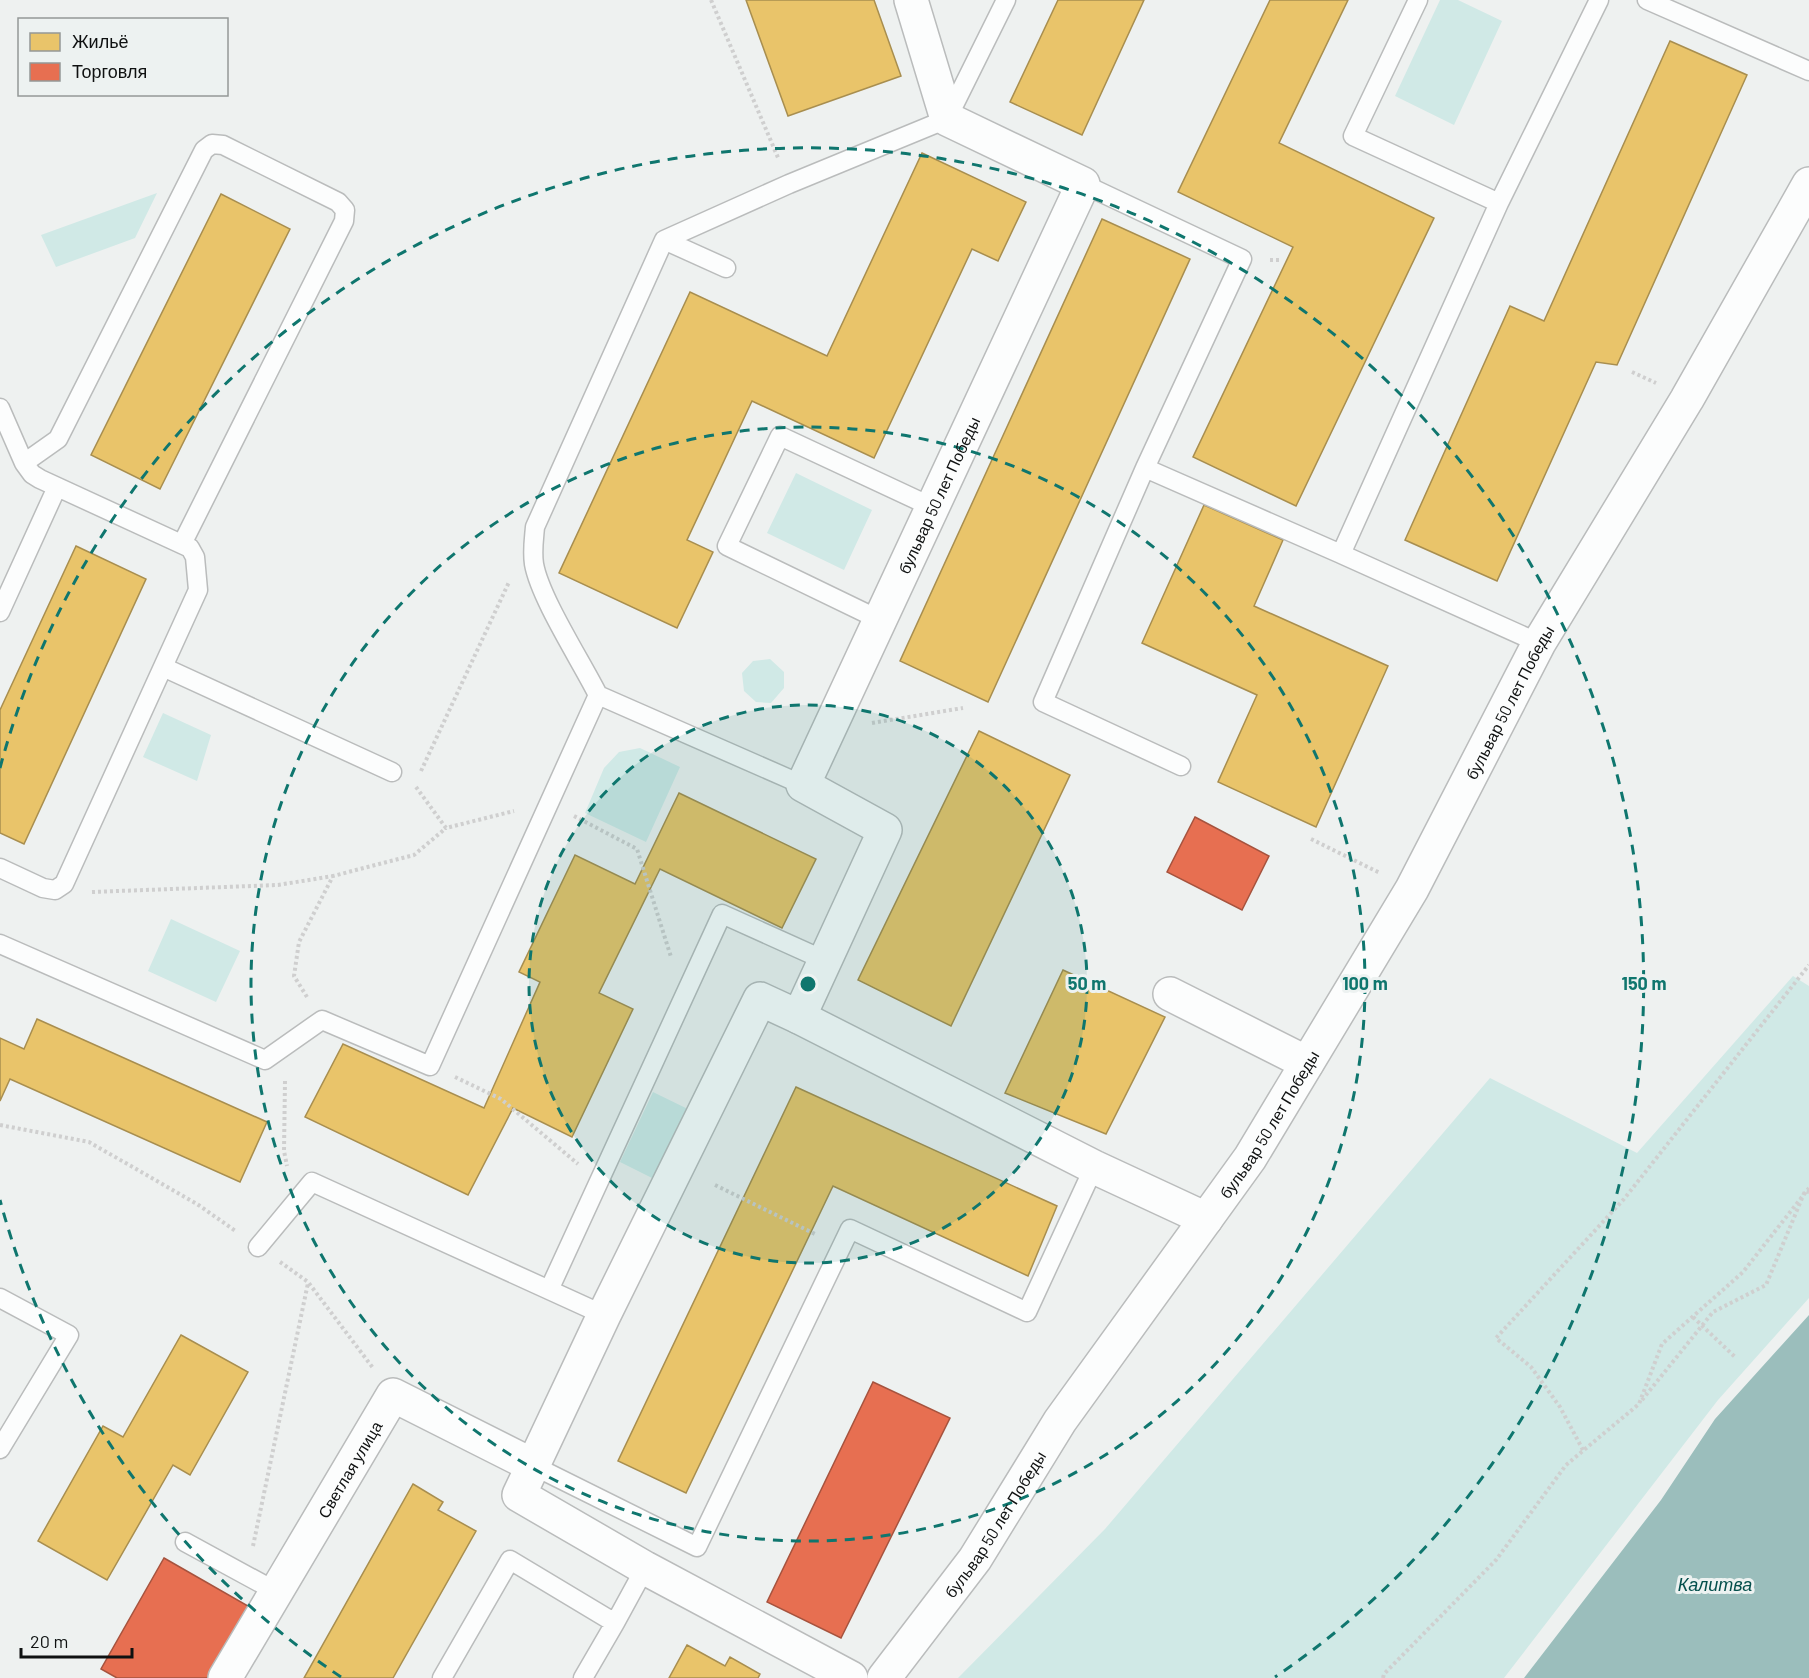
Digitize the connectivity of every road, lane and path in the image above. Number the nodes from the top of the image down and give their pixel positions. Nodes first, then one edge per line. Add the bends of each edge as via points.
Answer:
1 (711, 0) edge
2 (911, 0) edge
3 (1006, 0) edge
4 (1418, 0) edge
5 (1599, 0) edge
6 (1647, 0) edge
7 (1809, 71) edge
8 (948, 119) junction
9 (789, 183) junction
10 (1809, 183) edge
11 (1083, 184) junction
12 (1499, 203) junction
13 (664, 240) junction
14 (726, 268) dead end
15 (0, 408) edge
16 (24, 463) junction
17 (1145, 468) junction
18 (57, 487) junction
19 (932, 507) junction
20 (182, 544) junction
21 (1341, 554) junction
22 (510, 580) dead end
23 (1, 610) edge
24 (880, 620) junction
25 (1539, 643) junction
26 (163, 667) junction
27 (598, 695) junction
28 (963, 708) dead end
29 (829, 730) junction
30 (1181, 766) dead end
31 (392, 772) joint
32 (415, 785) junction
33 (803, 785) junction
34 (549, 802) junction
35 (446, 828) junction
36 (1311, 839) dead end
37 (0, 868) edge
38 (333, 876) junction
39 (1412, 889) junction
40 (55, 890) junction
41 (0, 944) edge
42 (824, 960) junction
43 (1809, 965) edge
44 (688, 989) junction
45 (1170, 994) dead end
46 (799, 1017) junction
47 (322, 1020) junction
48 (279, 1049) junction
49 (1307, 1063) junction
50 (430, 1066) junction
51 (0, 1125) edge
52 (1094, 1167) junction
53 (598, 1182) junction
54 (715, 1185) dead end
55 (1808, 1190) edge
56 (295, 1202) junction
57 (1206, 1220) junction
58 (842, 1246) junction
59 (258, 1247) junction
60 (308, 1282) junction
61 (549, 1290) junction
62 (0, 1298) edge
63 (604, 1315) junction
64 (1693, 1317) junction
65 (1702, 1325) junction
66 (1735, 1357) dead end
67 (393, 1395) junction
68 (1639, 1404) junction
69 (0, 1449) edge
70 (1583, 1450) junction
71 (532, 1465) junction
72 (185, 1542) dead end
73 (645, 1568) junction
74 (261, 1584) junction
75 (615, 1623) junction
76 (225, 1678) edge
77 (442, 1678) edge
78 (583, 1678) edge
79 (851, 1678) edge
80 (884, 1678) edge
81 (1383, 1678) edge

1 - 9 path
2 - 8 street
3 - 8 lane
4 - 12 lane via 1353,136
5 - 12 lane
6 - 7 lane
8 - 9 lane
8 - 11 street
9 - 13 lane
10 - 25 street, бульвар 50 лет Победы via 1687,399
11 - 17 lane via 1242,259
11 - 19 street, бульвар 50 лет Победы
12 - 21 lane
13 - 14 lane
13 - 27 lane via 535,527 533,558 542,590
15 - 16 lane
16 - 18 lane via 32,474
16 - 20 lane via 58,439 65,428 204,150 212,144 223,145 338,202 345,210 344,221
17 - 21 lane
17 - 30 lane via 1043,702
18 - 20 lane
18 - 23 lane
19 - 24 street, бульвар 50 лет Победы
19 - 24 lane via 780,436 727,546
20 - 26 lane via 194,552 198,590
21 - 25 lane
22 - 32 path
24 - 29 street, бульвар 50 лет Победы
25 - 39 street, бульвар 50 лет Победы
26 - 31 lane
26 - 40 lane via 64,884
27 - 33 lane
27 - 34 lane
28 - 29 path
29 - 33 street, бульвар 50 лет Победы
31 - 32 path
32 - 35 path
33 - 42 street via 885,830
34 - 35 path
34 - 44 path via 637,849 673,962
34 - 50 lane
35 - 38 path via 414,855
36 - 39 path
37 - 40 lane
38 - 40 path via 278,885
38 - 47 path via 299,942 294,976
39 - 49 street, бульвар 50 лет Победы
41 - 48 lane via 265,1060
42 - 44 lane via 722,914
42 - 46 street
43 - 70 path via 1624,1199 1496,1338 1532,1366
44 - 53 lane
45 - 49 street
46 - 52 street
46 - 63 street via 760,999
47 - 48 lane
47 - 50 lane
48 - 56 path via 287,1088 284,1150
49 - 57 street, бульвар 50 лет Победы via 1250,1158
50 - 53 path via 501,1099
51 - 59 path via 88,1142 197,1204
52 - 57 street
52 - 58 lane via 1027,1312 850,1229
53 - 61 lane
54 - 58 path
55 - 64 path via 1743,1272
55 - 65 path via 1766,1285 1713,1312
56 - 59 lane
56 - 61 lane via 312,1182
57 - 80 street, бульвар 50 лет Победы via 1060,1421 975,1559
58 - 71 lane via 697,1547
59 - 60 path
60 - 67 path
60 - 74 path
61 - 63 lane
62 - 69 lane via 69,1335
63 - 71 street
64 - 65 path
64 - 68 path via 1662,1344
65 - 66 path
65 - 68 path
67 - 71 street
67 - 74 street, Светлая улица
68 - 70 path
70 - 81 path via 1566,1465 1496,1560
71 - 73 street via 519,1496
72 - 74 lane
73 - 75 lane
73 - 79 street
74 - 76 street, Светлая улица
75 - 77 lane via 510,1560
75 - 78 lane

